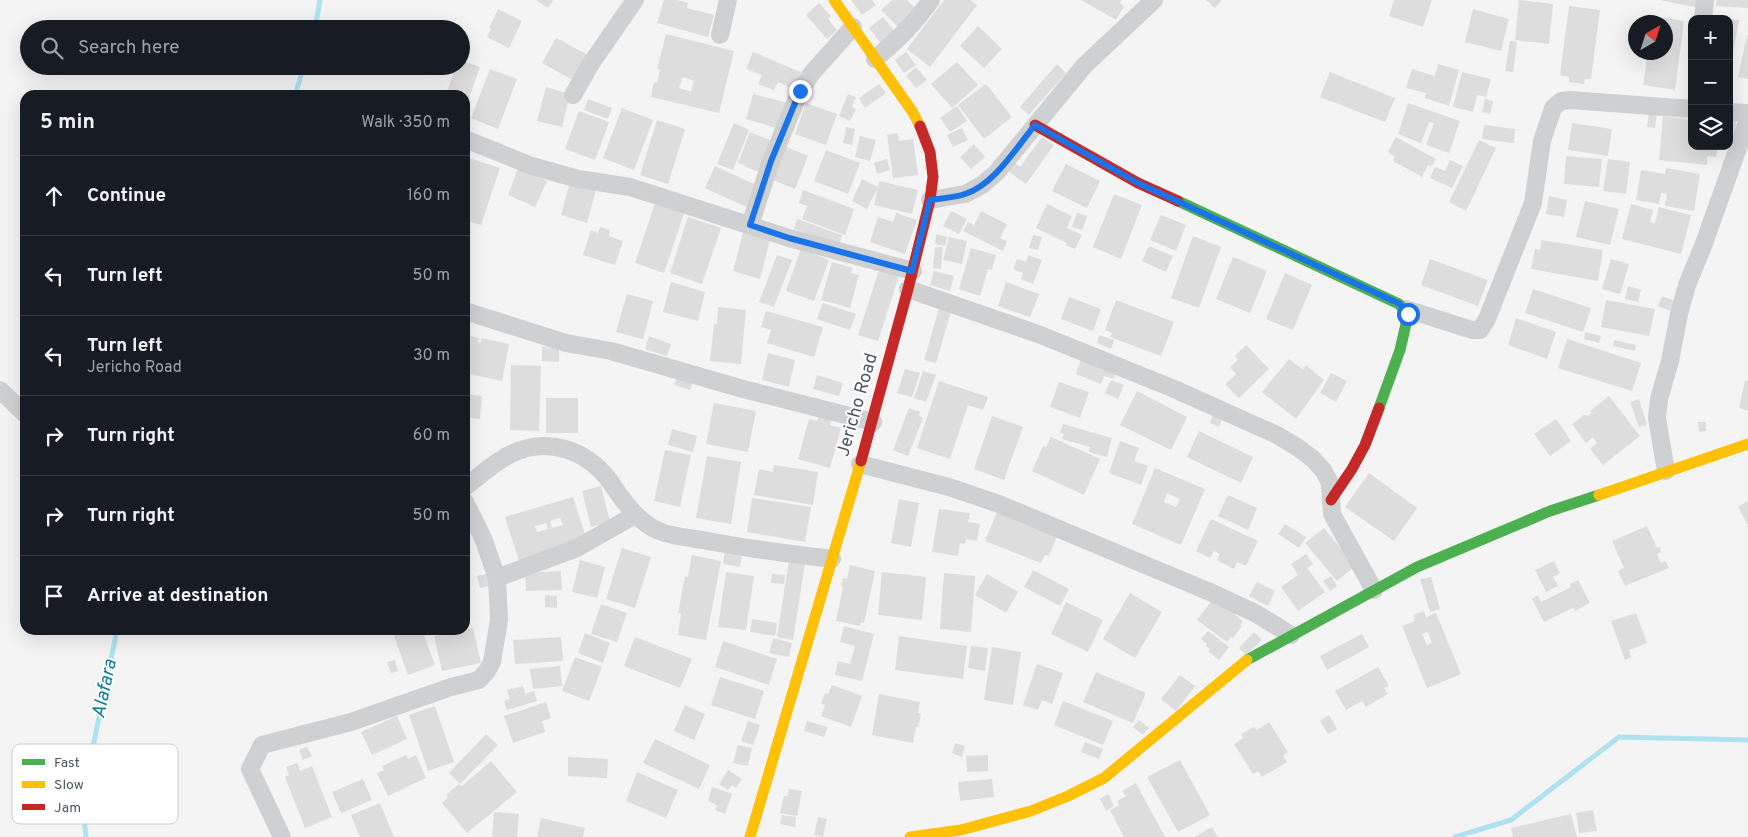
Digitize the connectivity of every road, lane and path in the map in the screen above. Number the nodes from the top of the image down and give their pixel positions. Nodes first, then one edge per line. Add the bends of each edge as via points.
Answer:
1 (635, 0) edge
2 (728, 0) edge
3 (834, 0) edge
4 (931, 0) edge
5 (1154, 0) edge
6 (1705, 0) edge
7 (1703, 15) edge
8 (853, 27) junction
9 (720, 35) dead end
10 (875, 59) junction
11 (573, 95) dead end
12 (1688, 104) edge
13 (1733, 112) edge
14 (1748, 113) edge
15 (1748, 120) edge
16 (1035, 125) junction
17 (470, 141) edge
18 (930, 200) junction
19 (750, 225) junction
20 (912, 271) junction
21 (908, 289) junction
22 (1406, 309) junction
23 (470, 313) edge
24 (0, 390) edge
25 (20, 409) edge
26 (873, 422) junction
27 (1748, 444) edge
28 (860, 464) junction
29 (1666, 471) junction
30 (470, 483) edge
31 (1331, 500) junction
32 (470, 512) edge
33 (635, 515) junction
34 (832, 559) junction
35 (497, 578) junction
36 (1374, 590) junction
37 (1291, 635) junction
38 (282, 837) edge
39 (750, 837) edge
40 (910, 837) edge

1 - 11 street
2 - 9 street
3 - 8 street, Jericho Road
4 - 10 street via 897,42
5 - 16 street via 1084,66
6 - 7 street
8 - 10 street, Jericho Road
8 - 19 street via 800,91 771,161
10 - 18 street, Jericho Road via 924,133 933,177
12 - 22 street via 1561,101 1553,108 1542,141 1533,203 1487,320 1480,330
13 - 14 street
15 - 29 street via 1687,284 1679,314 1659,400 1658,418
16 - 18 street via 997,172 982,185 965,194
16 - 22 street via 1138,183
17 - 19 street via 532,166 578,179 630,187
18 - 20 street, Jericho Road
19 - 20 street
20 - 21 street, Jericho Road
21 - 26 street, Jericho Road
21 - 31 street via 1038,334 1277,435 1313,458 1323,470 1330,483
22 - 31 street via 1408,314 1400,350 1365,445
23 - 26 street via 566,343 611,351
24 - 25 street
26 - 28 street, Jericho Road
27 - 29 street
28 - 34 street, Jericho Road
28 - 37 street via 999,504 1210,592 1255,613
29 - 36 street via 1550,511 1417,567
30 - 33 street via 512,453 534,446 552,447 577,452 591,462
31 - 36 street via 1332,514
32 - 35 street
33 - 34 street via 660,532 752,549
33 - 35 street via 577,548
34 - 39 street, Jericho Road
35 - 38 street via 499,620 492,662 479,680 351,722 262,746 250,769
36 - 37 street
37 - 40 street via 1248,658 1104,778 1031,810 960,830

